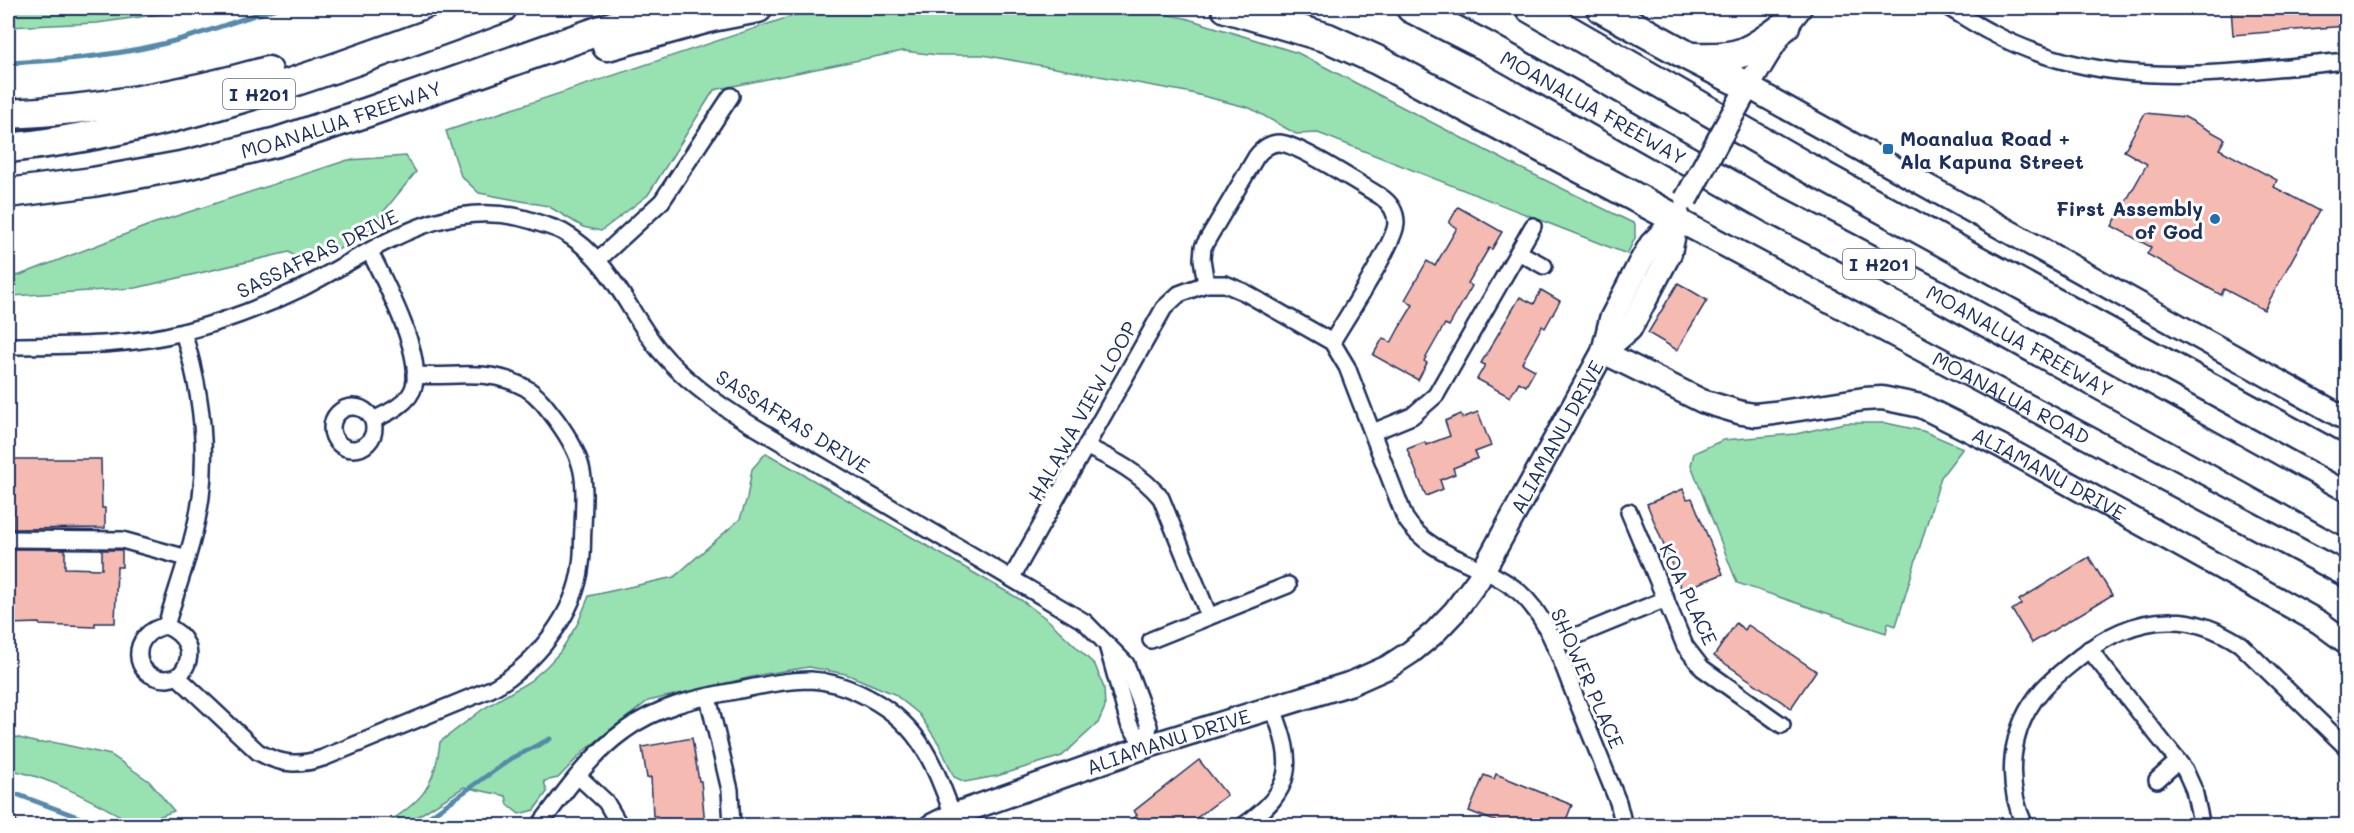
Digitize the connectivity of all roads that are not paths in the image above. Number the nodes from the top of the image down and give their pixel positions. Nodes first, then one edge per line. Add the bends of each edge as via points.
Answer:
1 (492, 8) edge
2 (502, 8) edge
3 (664, 8) edge
4 (758, 8) edge
5 (1226, 8) edge
6 (1411, 8) edge
7 (1530, 8) edge
8 (1601, 8) edge
9 (1949, 8) edge
10 (1792, 17) edge
11 (1690, 57) junction
12 (2346, 61) edge
13 (1745, 93) junction
14 (732, 96) dead end
15 (368, 112) junction
16 (8, 114) edge
17 (8, 148) edge
18 (8, 193) edge
19 (1681, 209) junction
20 (1533, 226) dead end
21 (370, 252) junction
22 (1518, 252) junction
23 (598, 260) junction
24 (1544, 266) dead end
25 (1206, 284) junction
26 (183, 332) junction
27 (1332, 342) junction
28 (8, 346) edge
29 (1602, 352) junction
30 (415, 375) junction
31 (2346, 419) edge
32 (373, 420) dead end
33 (1373, 432) junction
34 (1088, 447) junction
35 (2346, 462) edge
36 (1629, 512) dead end
37 (2346, 521) edge
38 (8, 538) edge
39 (186, 558) junction
40 (1485, 570) junction
41 (2346, 575) edge
42 (1012, 577) junction
43 (1288, 585) dead end
44 (1666, 599) junction
45 (1209, 616) junction
46 (166, 626) junction
47 (1151, 640) dead end
48 (2346, 642) edge
49 (1554, 645) junction
50 (2089, 649) junction
51 (178, 677) junction
52 (708, 697) junction
53 (1273, 709) junction
54 (1782, 725) dead end
55 (1145, 747) junction
56 (2346, 747) edge
57 (2178, 761) junction
58 (578, 776) junction
59 (2157, 780) dead end
60 (953, 815) junction
61 (2201, 822) dead end
62 (538, 825) edge
63 (620, 825) edge
64 (732, 825) edge
65 (931, 825) edge
66 (1243, 825) edge
67 (1624, 825) edge
68 (2025, 825) edge

1 - 16 highway via 162,97
2 - 17 highway, I H201 via 283,87 114,130
3 - 15 highway, MOANALUA FREEWAY / I H201
4 - 15 highway via 712,17
5 - 19 highway via 1328,38
6 - 37 highway, MOANALUA FREEWAY / I H201
7 - 35 highway, I H201 via 1808,168
8 - 11 highway
9 - 12 street via 2024,47 2061,60 2129,74 2195,75
10 - 11 highway via 1759,45 1725,59
10 - 13 street
11 - 13 highway
13 - 19 street, bridge
13 - 31 street
14 - 23 street via 662,201
15 - 18 highway, MOANALUA FREEWAY / I H201 via 186,165
19 - 29 street via 1670,253 1630,328
19 - 41 street, MOANALUA ROAD
20 - 22 street
21 - 23 street, SASSAFRAS DRIVE via 436,220 473,213 511,215 561,231
21 - 26 street, SASSAFRAS DRIVE via 300,289
21 - 30 street via 405,329
22 - 24 street
22 - 33 street via 1436,395 1412,416
23 - 42 street, SASSAFRAS DRIVE via 660,351 712,399
25 - 27 street, HALAWA VIEW LOOP via 1225,284 1244,292
25 - 27 street via 1203,247 1260,150 1275,143 1294,147 1385,200 1395,217 1392,237
25 - 34 street, HALAWA VIEW LOOP via 1179,294 1164,308
26 - 28 street, SASSAFRAS DRIVE via 86,345
26 - 39 street via 199,392 203,442 201,498
27 - 33 street, HALAWA VIEW LOOP via 1347,367
29 - 40 street, ALIAMANU DRIVE
29 - 48 street, ALIAMANU DRIVE via 1702,401 1742,413 1774,413 1882,398 1921,406 2319,622
30 - 32 street via 414,387 403,402
30 - 51 street via 478,374 506,378 539,398 573,444 581,460 584,486 581,565 573,594 550,639 514,674 491,689 324,758 298,764 258,752
33 - 40 street, HALAWA VIEW LOOP via 1412,529 1431,545
34 - 42 street, HALAWA VIEW LOOP
34 - 45 street via 1133,472 1161,498
36 - 44 street, KOA PLACE
38 - 39 street via 122,540
39 - 46 street
40 - 49 street, SHOWER PLACE via 1531,603
40 - 53 street, ALIAMANU DRIVE via 1455,611 1411,652 1352,683
42 - 55 street, SASSAFRAS DRIVE via 1085,622 1107,645 1129,724
43 - 45 street
44 - 49 street
44 - 54 street, KOA PLACE via 1685,646 1702,668
45 - 47 street
46 - 51 street via 180,634 188,648 186,665
46 - 51 street via 146,635 139,659 142,667 156,677
49 - 67 street, SHOWER PLACE
50 - 56 street via 2142,624 2173,621 2208,628 2240,644
50 - 57 street
50 - 68 street via 2041,691 2023,719 2015,741 2013,779
52 - 58 street via 675,705 625,729
52 - 60 street via 785,681 840,684 892,711 911,729 934,767
52 - 64 street via 730,790
53 - 55 street, ALIAMANU DRIVE
53 - 66 street via 1287,753 1282,790 1270,805
55 - 60 street, ALIAMANU DRIVE
57 - 59 street
57 - 61 street via 2194,790
58 - 62 street
58 - 63 street via 606,802
60 - 65 street, ALIAMANU DRIVE

